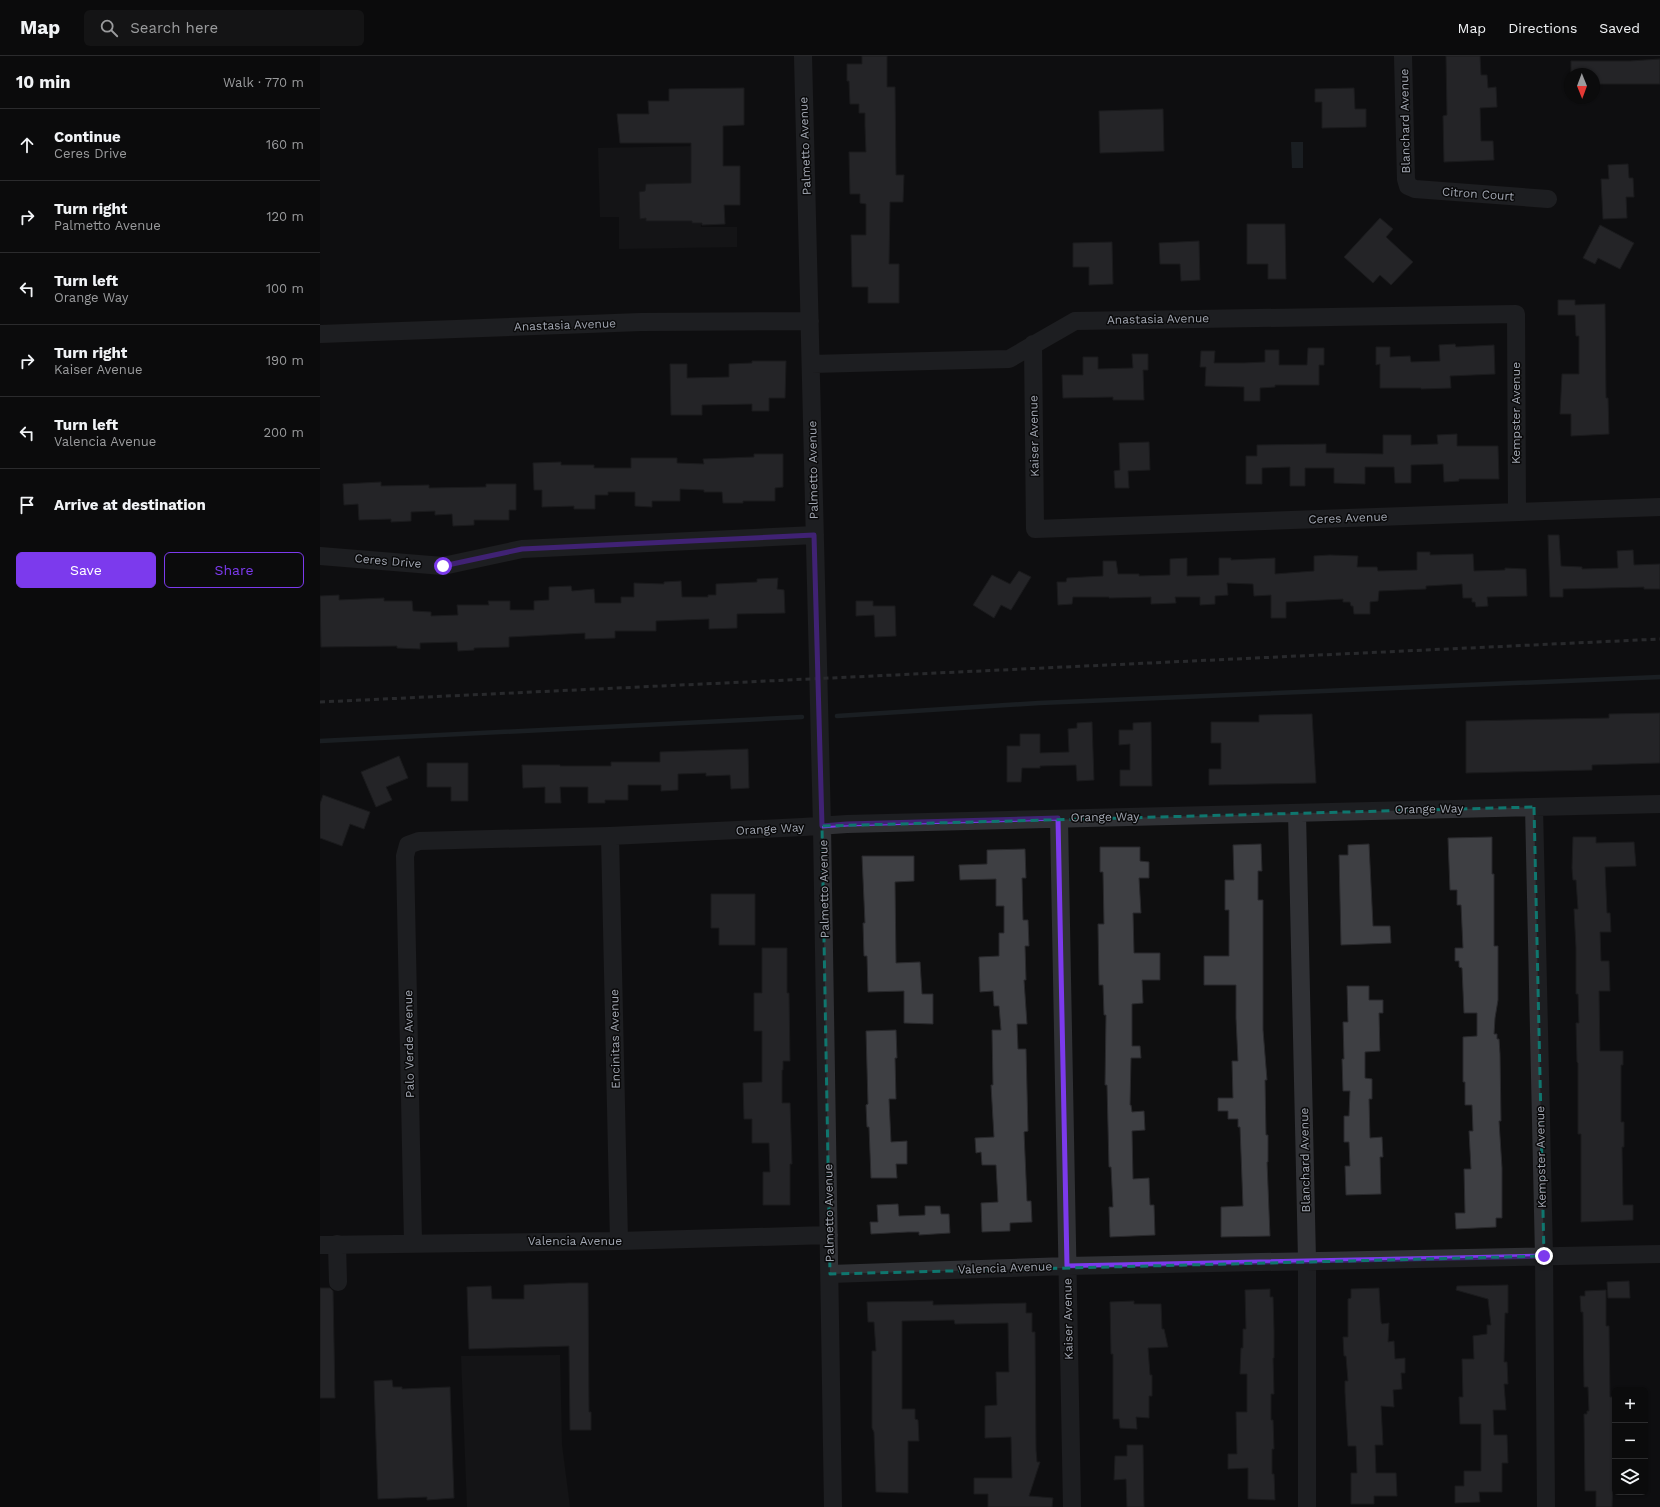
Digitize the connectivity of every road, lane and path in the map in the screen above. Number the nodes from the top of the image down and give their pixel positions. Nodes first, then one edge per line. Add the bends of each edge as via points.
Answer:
1 (803, 56) edge
2 (1403, 56) edge
3 (1408, 186) joint
4 (1548, 199) dead end
5 (1516, 314) joint
6 (810, 321) junction
7 (320, 334) edge
8 (1033, 344) junction
9 (811, 364) junction
10 (1660, 507) edge
11 (1517, 512) junction
12 (1035, 529) joint
13 (814, 535) junction
14 (320, 556) edge
15 (1660, 804) edge
16 (1534, 807) junction
17 (1298, 813) junction
18 (1058, 818) junction
19 (822, 826) junction
20 (610, 836) junction
21 (408, 845) joint
22 (829, 1235) junction
23 (620, 1241) junction
24 (413, 1242) junction
25 (329, 1244) edge
26 (1660, 1254) edge
27 (1544, 1256) junction
28 (1307, 1260) junction
29 (1067, 1266) junction
30 (830, 1274) junction
31 (338, 1282) dead end
32 (833, 1507) edge
33 (1072, 1507) edge
34 (1307, 1507) edge
35 (1546, 1507) edge

1 - 6 street, Palmetto Avenue
2 - 3 street, Blanchard Avenue
3 - 4 street, Citron Court via 1415,189
5 - 8 street, Anastasia Avenue via 1075,321
5 - 11 street, Kempster Avenue
6 - 7 street, Anastasia Avenue via 640,322
6 - 9 street, Palmetto Avenue
8 - 9 street, Anastasia Avenue via 1009,359
8 - 12 street, Kaiser Avenue
9 - 13 street, Palmetto Avenue
10 - 11 street, Ceres Avenue
11 - 12 street, Ceres Avenue
13 - 14 street, Ceres Drive via 522,549 443,566
13 - 19 street, Palmetto Avenue
15 - 16 street, Orange Way
16 - 17 street, Orange Way
16 - 27 street, Kempster Avenue
17 - 18 street, Orange Way
17 - 28 street, Blanchard Avenue
18 - 19 street, Orange Way
18 - 29 street, Kaiser Avenue
19 - 20 street, Orange Way
19 - 22 street, Palmetto Avenue
20 - 21 street, Orange Way via 419,841
20 - 23 street, Encinitas Avenue
21 - 24 street, Palo Verde Avenue via 405,856
22 - 23 street, Valencia Avenue
22 - 30 street, Palmetto Avenue
23 - 24 street, Valencia Avenue
24 - 25 street, Valencia Avenue
25 - 31 street
26 - 27 street, Valencia Avenue
27 - 28 street, Valencia Avenue
27 - 35 street, Kempster Avenue
28 - 29 street, Valencia Avenue
28 - 34 street, Blanchard Avenue
29 - 30 street, Valencia Avenue
29 - 33 street, Kaiser Avenue
30 - 32 street, Palmetto Avenue

